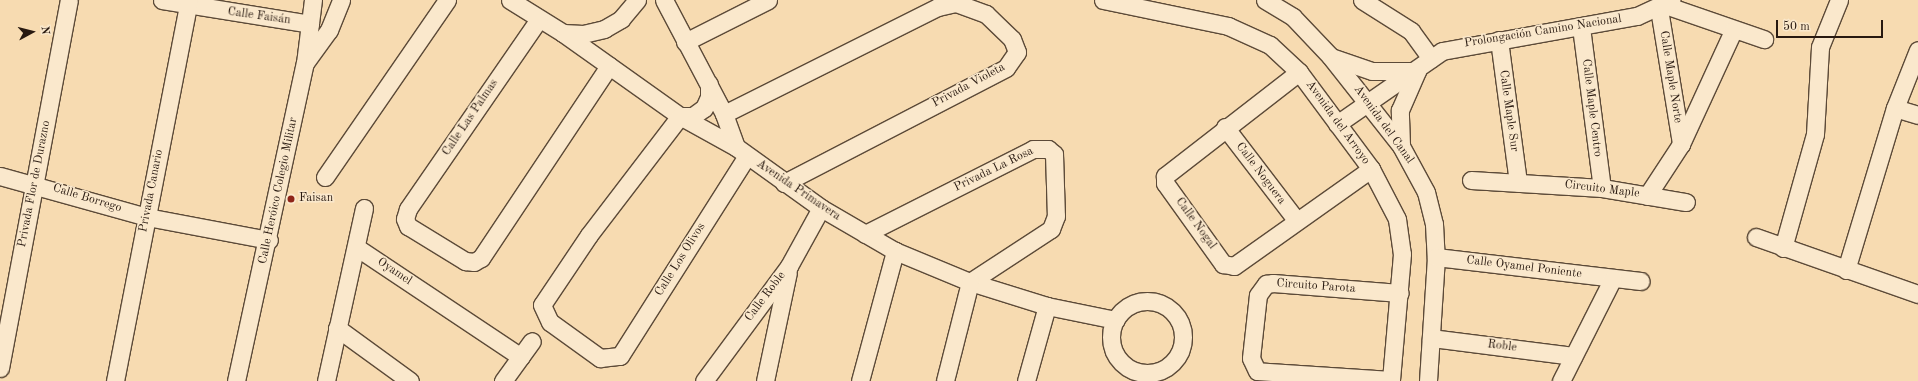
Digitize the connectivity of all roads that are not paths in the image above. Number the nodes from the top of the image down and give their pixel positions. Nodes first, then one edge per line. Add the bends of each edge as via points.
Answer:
1 (69, 0) edge
2 (162, 0) edge
3 (313, 0) edge
4 (341, 0) edge
5 (447, 0) edge
6 (510, 0) edge
7 (637, 0) edge
8 (664, 0) edge
9 (768, 0) edge
10 (1103, 0) edge
11 (1265, 0) edge
12 (1362, 0) edge
13 (1839, 0) edge
14 (188, 3) edge
15 (1666, 5) edge
16 (539, 19) junction
17 (310, 24) junction
18 (1581, 27) junction
19 (1733, 31) junction
20 (563, 33) junction
21 (1764, 39) dead end
22 (1499, 40) junction
23 (685, 42) junction
24 (1918, 50) edge
25 (1330, 56) junction
26 (1431, 59) junction
27 (305, 63) junction
28 (609, 66) junction
29 (1417, 71) junction
30 (1299, 72) junction
31 (709, 84) junction
32 (1369, 102) junction
33 (1895, 108) junction
34 (724, 114) junction
35 (1918, 115) edge
36 (680, 116) junction
37 (1337, 124) junction
38 (1225, 127) junction
39 (1681, 144) junction
40 (1401, 146) junction
41 (741, 152) junction
42 (1371, 170) junction
43 (0, 176) edge
44 (325, 177) dead end
45 (1471, 180) dead end
46 (1518, 182) junction
47 (784, 183) junction
48 (36, 184) junction
49 (1602, 188) junction
50 (1647, 196) junction
51 (1686, 202) dead end
52 (364, 208) dead end
53 (821, 208) junction
54 (147, 217) junction
55 (1296, 220) junction
56 (865, 234) junction
57 (1756, 237) dead end
58 (269, 240) junction
59 (356, 247) junction
60 (1782, 248) junction
61 (895, 251) junction
62 (1436, 257) junction
63 (789, 266) junction
64 (1846, 270) junction
65 (1613, 278) junction
66 (1641, 281) dead end
67 (970, 282) junction
68 (1400, 293) junction
69 (1918, 294) edge
70 (1047, 306) junction
71 (1116, 320) junction
72 (337, 328) junction
73 (1431, 338) junction
74 (532, 341) dead end
75 (1573, 356) junction
76 (521, 357) junction
77 (0, 368) edge
78 (115, 381) edge
79 (236, 381) edge
80 (326, 381) edge
81 (410, 381) edge
82 (503, 381) edge
83 (704, 381) edge
84 (765, 381) edge
85 (860, 381) edge
86 (945, 381) edge
87 (1026, 381) edge
88 (1391, 381) edge
89 (1428, 381) edge
90 (1561, 381) edge

1 - 48 street, Privada Flor de Durazno
2 - 14 street, Calle Faisán
3 - 17 street, Calle Heróico Colegio Militar
4 - 27 street via 329,30
5 - 44 street
6 - 16 street, Avenida Primavera
7 - 20 street via 621,19 604,29 583,34
8 - 23 street
9 - 23 street
10 - 30 street, Avenida del Arroyo via 1228,26 1270,45
11 - 25 street, Avenida del Canal via 1293,17
12 - 26 street via 1411,32
13 - 60 street via 1820,47 1815,134
14 - 17 street, Calle Faisán
14 - 54 street, Privada Canario
15 - 18 street, Prolongación Camino Nacional
15 - 19 street
15 - 39 street, Calle Maple Norte
16 - 20 street, Avenida Primavera
16 - 28 street, Calle Las Palmas via 408,209 405,219 408,226 465,261 474,262 481,258
17 - 27 street, Calle Heróico Colegio Militar
18 - 22 street, Prolongación Camino Nacional
18 - 49 street, Calle Maple Centro
19 - 21 street
19 - 39 street, Calle Maple Norte
20 - 28 street, Avenida Primavera
22 - 26 street, Prolongación Camino Nacional via 1455,46
22 - 46 street, Calle Maple Sur
23 - 31 street
24 - 33 street
25 - 29 street via 1372,71
25 - 32 street, Avenida del Canal
26 - 29 street, Prolongación Camino Nacional
27 - 58 street, Calle Heróico Colegio Militar
28 - 36 street, Avenida Primavera
29 - 32 street, Prolongación Camino Nacional
29 - 40 street, Prolongación Camino Nacional via 1400,110
30 - 37 street, Avenida del Arroyo
30 - 38 street, Calle Nogal
31 - 34 street
31 - 36 street via 709,97 704,108 693,116
32 - 37 street, Prolongación Camino Nacional
32 - 40 street, Avenida del Canal
33 - 35 street
33 - 64 street
34 - 41 street
34 - 47 street, Privada Violeta via 938,7 956,3 986,14 1012,39 1017,52 1006,68
36 - 41 street, Avenida Primavera
36 - 41 street, Calle Los Olivos via 589,235 542,305 550,322 600,358 611,360 620,356
37 - 42 street, Avenida del Arroyo
38 - 55 street, Calle Noguera
38 - 55 street, Calle Nogal via 1164,176 1165,183 1223,264 1234,266
39 - 50 street, Calle Maple Norte
40 - 62 street, Avenida del Canal via 1431,208
41 - 47 street, Avenida Primavera
42 - 55 street, Calle Nogal
42 - 68 street, Avenida del Arroyo via 1390,202 1401,235
43 - 48 street, Calle Borrego
45 - 46 street, Circuito Maple
46 - 49 street, Circuito Maple
47 - 53 street, Avenida Primavera
48 - 54 street, Calle Borrego
48 - 77 street, Privada Flor de Durazno
49 - 50 street, Circuito Maple
50 - 51 street, Circuito Maple
52 - 59 street
53 - 56 street, Avenida Primavera
53 - 63 street, Calle Roble
54 - 58 street, Calle Borrego
54 - 78 street, Privada Canario
56 - 61 street, Avenida Primavera
56 - 67 street, Privada La Rosa via 1033,149 1048,149 1056,161 1056,216 1051,229
57 - 60 street
58 - 79 street, Calle Heróico Colegio Militar
59 - 72 street
59 - 76 street, Oyamel
60 - 64 street
61 - 67 street, Avenida Primavera
61 - 85 street
62 - 65 street, Calle Oyamel Poniente
62 - 73 street, Avenida del Canal
63 - 83 street, Calle Roble
63 - 84 street
64 - 69 street
65 - 66 street
65 - 75 street
67 - 70 street, Avenida Primavera
67 - 86 street
68 - 88 street, Avenida del Arroyo
68 - 88 street, Circuito Parota via 1266,284 1258,295 1251,358 1257,371
70 - 71 street, Avenida Primavera
70 - 87 street
71 - 71 street via 1112,347 1121,362 1132,370 1146,374 1163,370 1181,350 1181,324 1163,304 1136,303
72 - 80 street
72 - 81 street
73 - 75 street, Roble
73 - 89 street, Avenida del Canal
74 - 76 street
75 - 90 street
76 - 82 street

